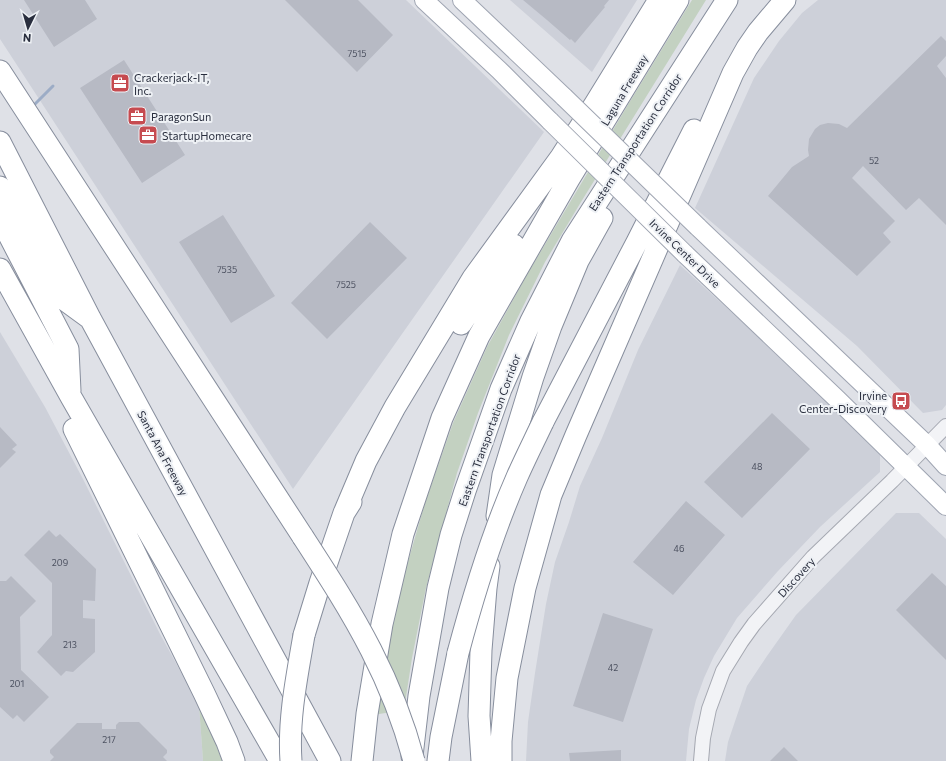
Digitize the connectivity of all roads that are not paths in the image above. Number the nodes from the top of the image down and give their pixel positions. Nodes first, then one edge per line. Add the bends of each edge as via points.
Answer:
1 (424, 0) edge
2 (462, 0) edge
3 (659, 0) edge
4 (678, 0) edge
5 (727, 0) edge
6 (778, 0) edge
7 (785, 0) edge
8 (697, 47) junction
9 (0, 71) edge
10 (0, 142) edge
11 (569, 179) junction
12 (0, 187) edge
13 (0, 218) edge
14 (0, 269) edge
15 (90, 318) junction
16 (49, 358) junction
17 (71, 397) junction
18 (946, 426) edge
19 (927, 445) junction
20 (946, 466) edge
21 (907, 467) junction
22 (946, 506) edge
23 (344, 513) junction
24 (234, 761) edge
25 (280, 761) edge
26 (291, 761) edge
27 (330, 761) edge
28 (362, 761) edge
29 (413, 761) edge
30 (438, 761) edge
31 (482, 761) edge
32 (501, 761) edge
33 (701, 761) edge

1 - 21 main road, Irvine Center Drive, bridge
2 - 19 main road, bridge
3 - 23 highway via 561,157 473,278 395,407 366,461
4 - 11 highway, Laguna Freeway
5 - 8 highway
6 - 30 highway, bridge via 751,27 728,62 542,422 517,477 469,611 458,653
7 - 32 highway via 758,32 733,73 551,495 525,588 509,671
8 - 29 highway, Eastern Transportation Corridor via 572,241 531,320 501,389 451,535 438,588 419,696
8 - 31 highway via 578,261 548,333 503,475 486,588 481,650 479,716
9 - 29 highway, bridge via 353,618 372,651 396,706 410,744
10 - 15 highway, Santa Ana Freeway
11 - 23 highway via 542,206 514,245 438,359
11 - 28 highway via 478,336 442,418 403,534 382,624
12 - 15 highway via 62,298
13 - 17 highway via 68,349
14 - 16 highway
15 - 27 highway, Santa Ana Freeway
16 - 17 highway
16 - 24 highway via 56,394 204,693
17 - 25 highway
18 - 19 street, Discovery
19 - 20 main road
19 - 21 street, Discovery
21 - 22 main road, Irvine Center Drive
21 - 33 street, Discovery via 813,557 741,642 723,671 709,709
23 - 26 highway, bridge via 304,635 293,708

